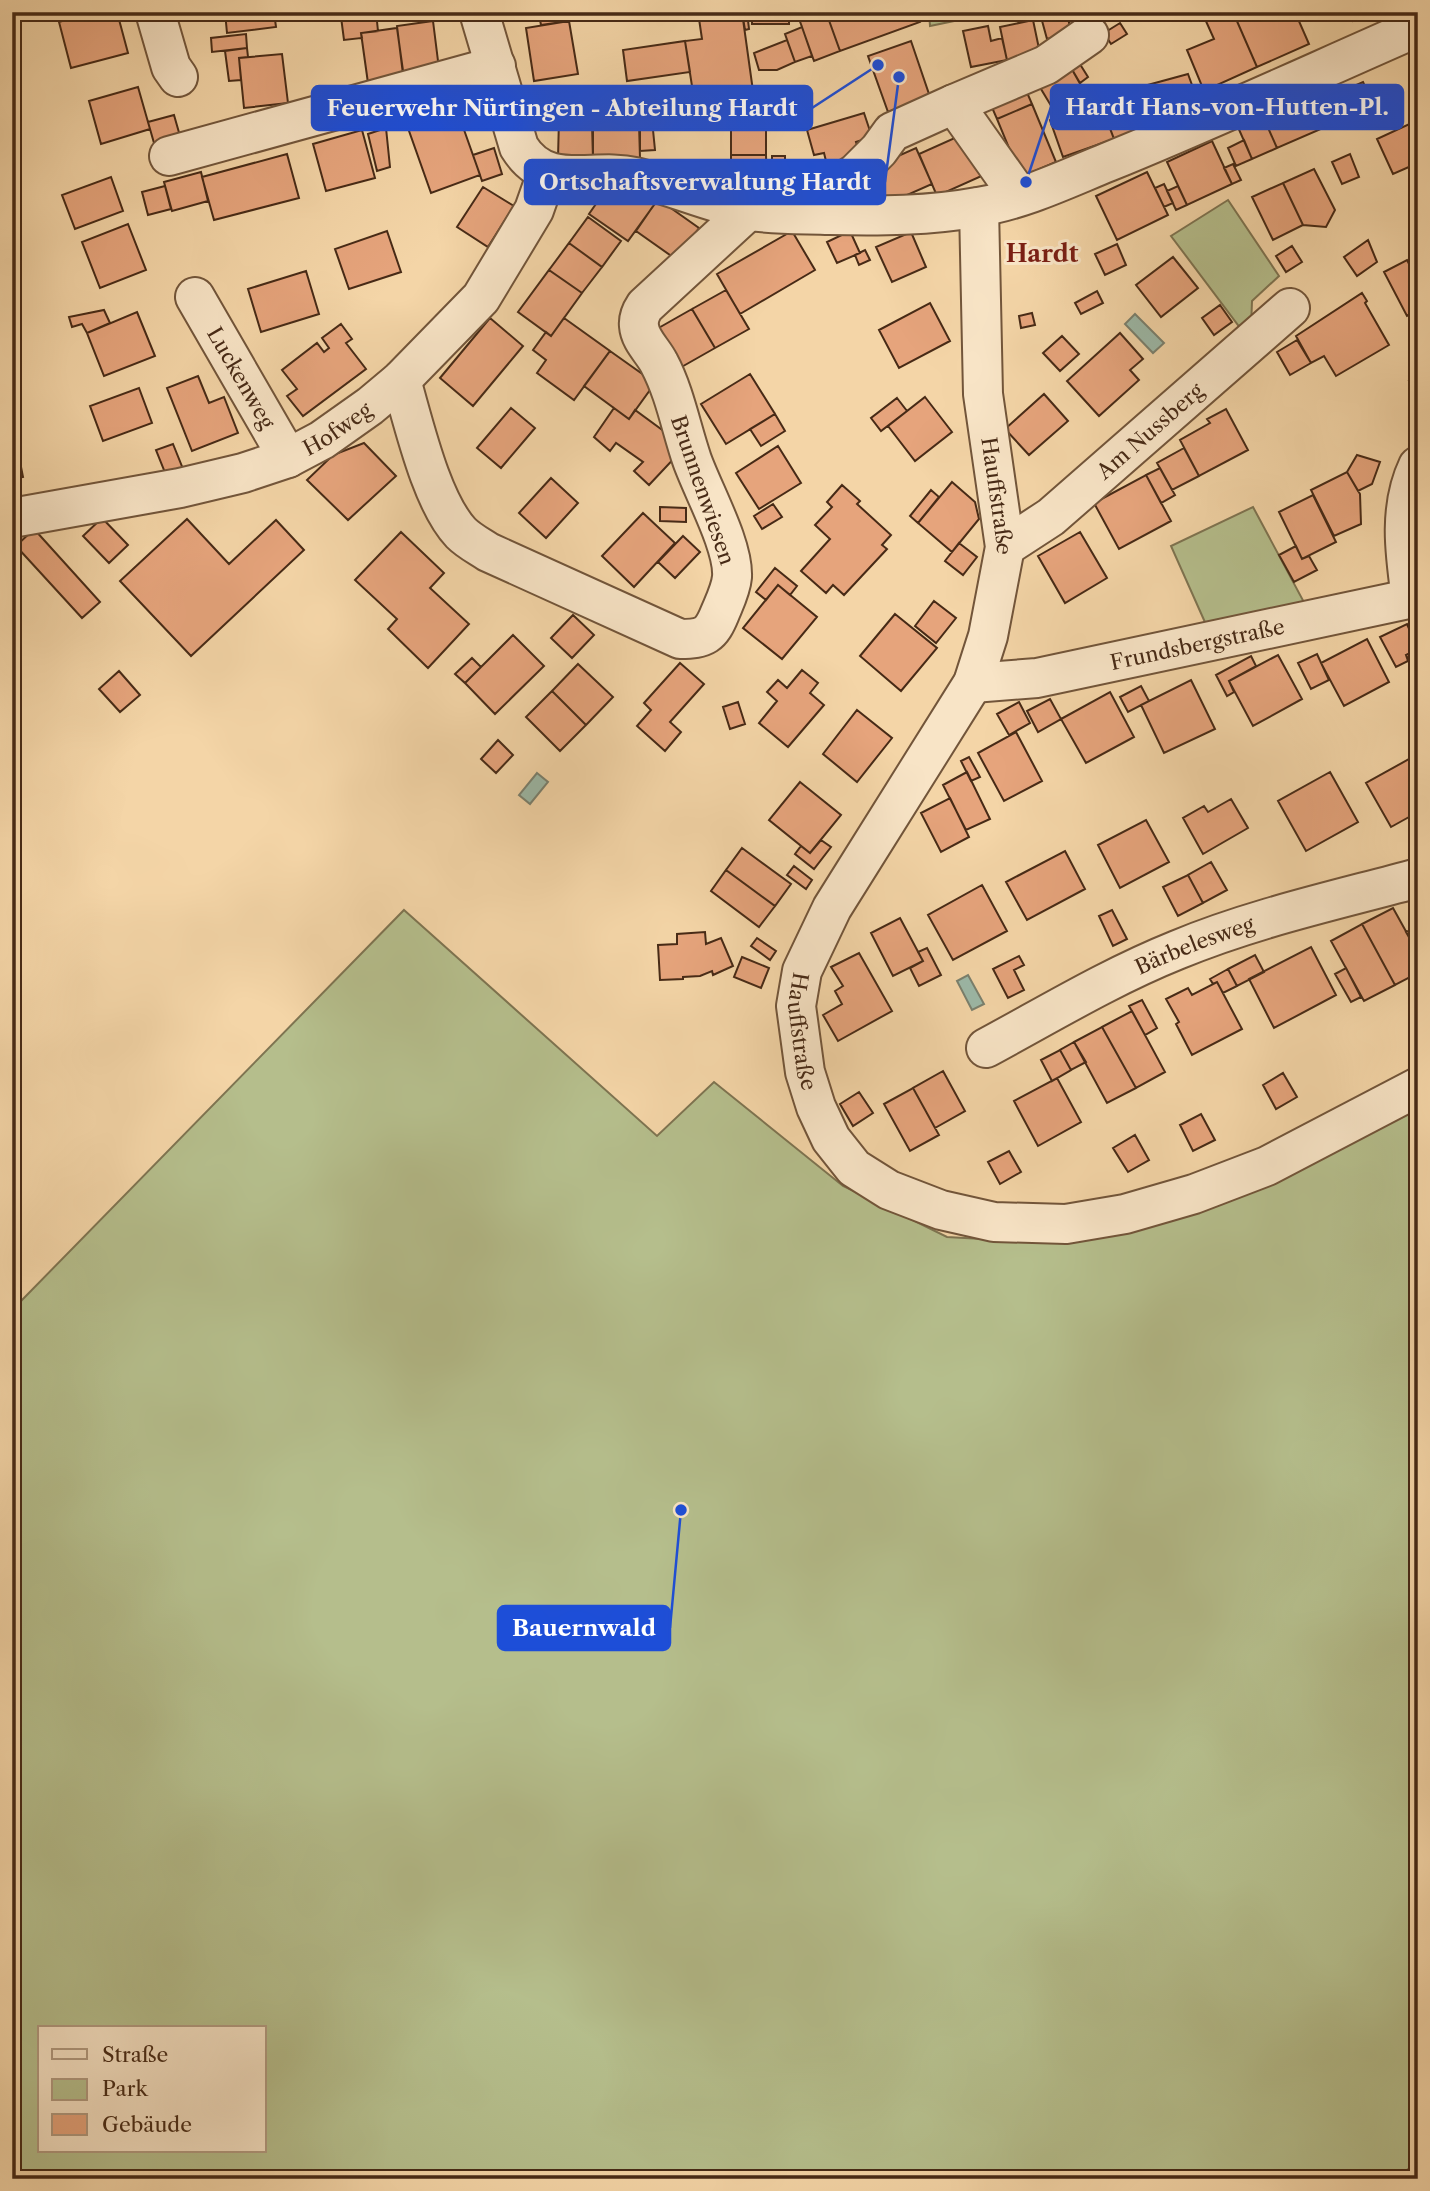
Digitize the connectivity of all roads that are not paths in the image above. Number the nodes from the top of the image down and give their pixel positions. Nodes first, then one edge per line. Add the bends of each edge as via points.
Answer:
1 (155, 12) edge
2 (479, 12) edge
3 (1418, 27) edge
4 (1089, 35) dead end
5 (496, 66) junction
6 (178, 78) dead end
7 (954, 104) junction
8 (169, 156) dead end
9 (547, 173) junction
10 (1019, 196) junction
11 (979, 207) junction
12 (766, 212) junction
13 (195, 297) dead end
14 (1290, 308) dead end
15 (401, 380) junction
16 (288, 458) junction
17 (1418, 466) edge
18 (12, 518) edge
19 (1005, 547) junction
20 (1415, 597) edge
21 (973, 683) junction
22 (1418, 878) edge
23 (986, 1048) dead end
24 (1418, 1087) edge

1 - 6 street
2 - 5 street
3 - 10 street via 1159,142
4 - 7 street via 1046,65
5 - 8 street
5 - 9 street via 519,148
7 - 10 street
7 - 12 street via 892,132 856,173 826,193
9 - 12 street via 617,174
9 - 15 street, Hofweg via 534,210 481,298
10 - 11 street
11 - 12 street via 880,216
11 - 19 street, Hauffstraße via 983,394
12 - 15 street, Brunnenwiesen via 645,306 639,316 641,335 666,379 729,554 730,590 706,636 680,639 488,552 462,534 436,491
13 - 16 street, Luckenweg
14 - 19 street, Am Nussberg via 1051,517
15 - 16 street, Hofweg via 322,440
16 - 18 street, Hofweg via 180,488
17 - 20 street via 1406,500 1405,523 1405,553
19 - 21 street, Hauffstraße via 988,636
20 - 21 street, Frundsbergstraße via 1037,678
21 - 24 street, Hauffstraße via 832,908 802,971 796,1006 805,1072 831,1139 854,1168 889,1190 941,1210 994,1222 1066,1224 1125,1214 1255,1171
22 - 23 street, Bärbelesweg via 1277,916 1175,950 1117,976

